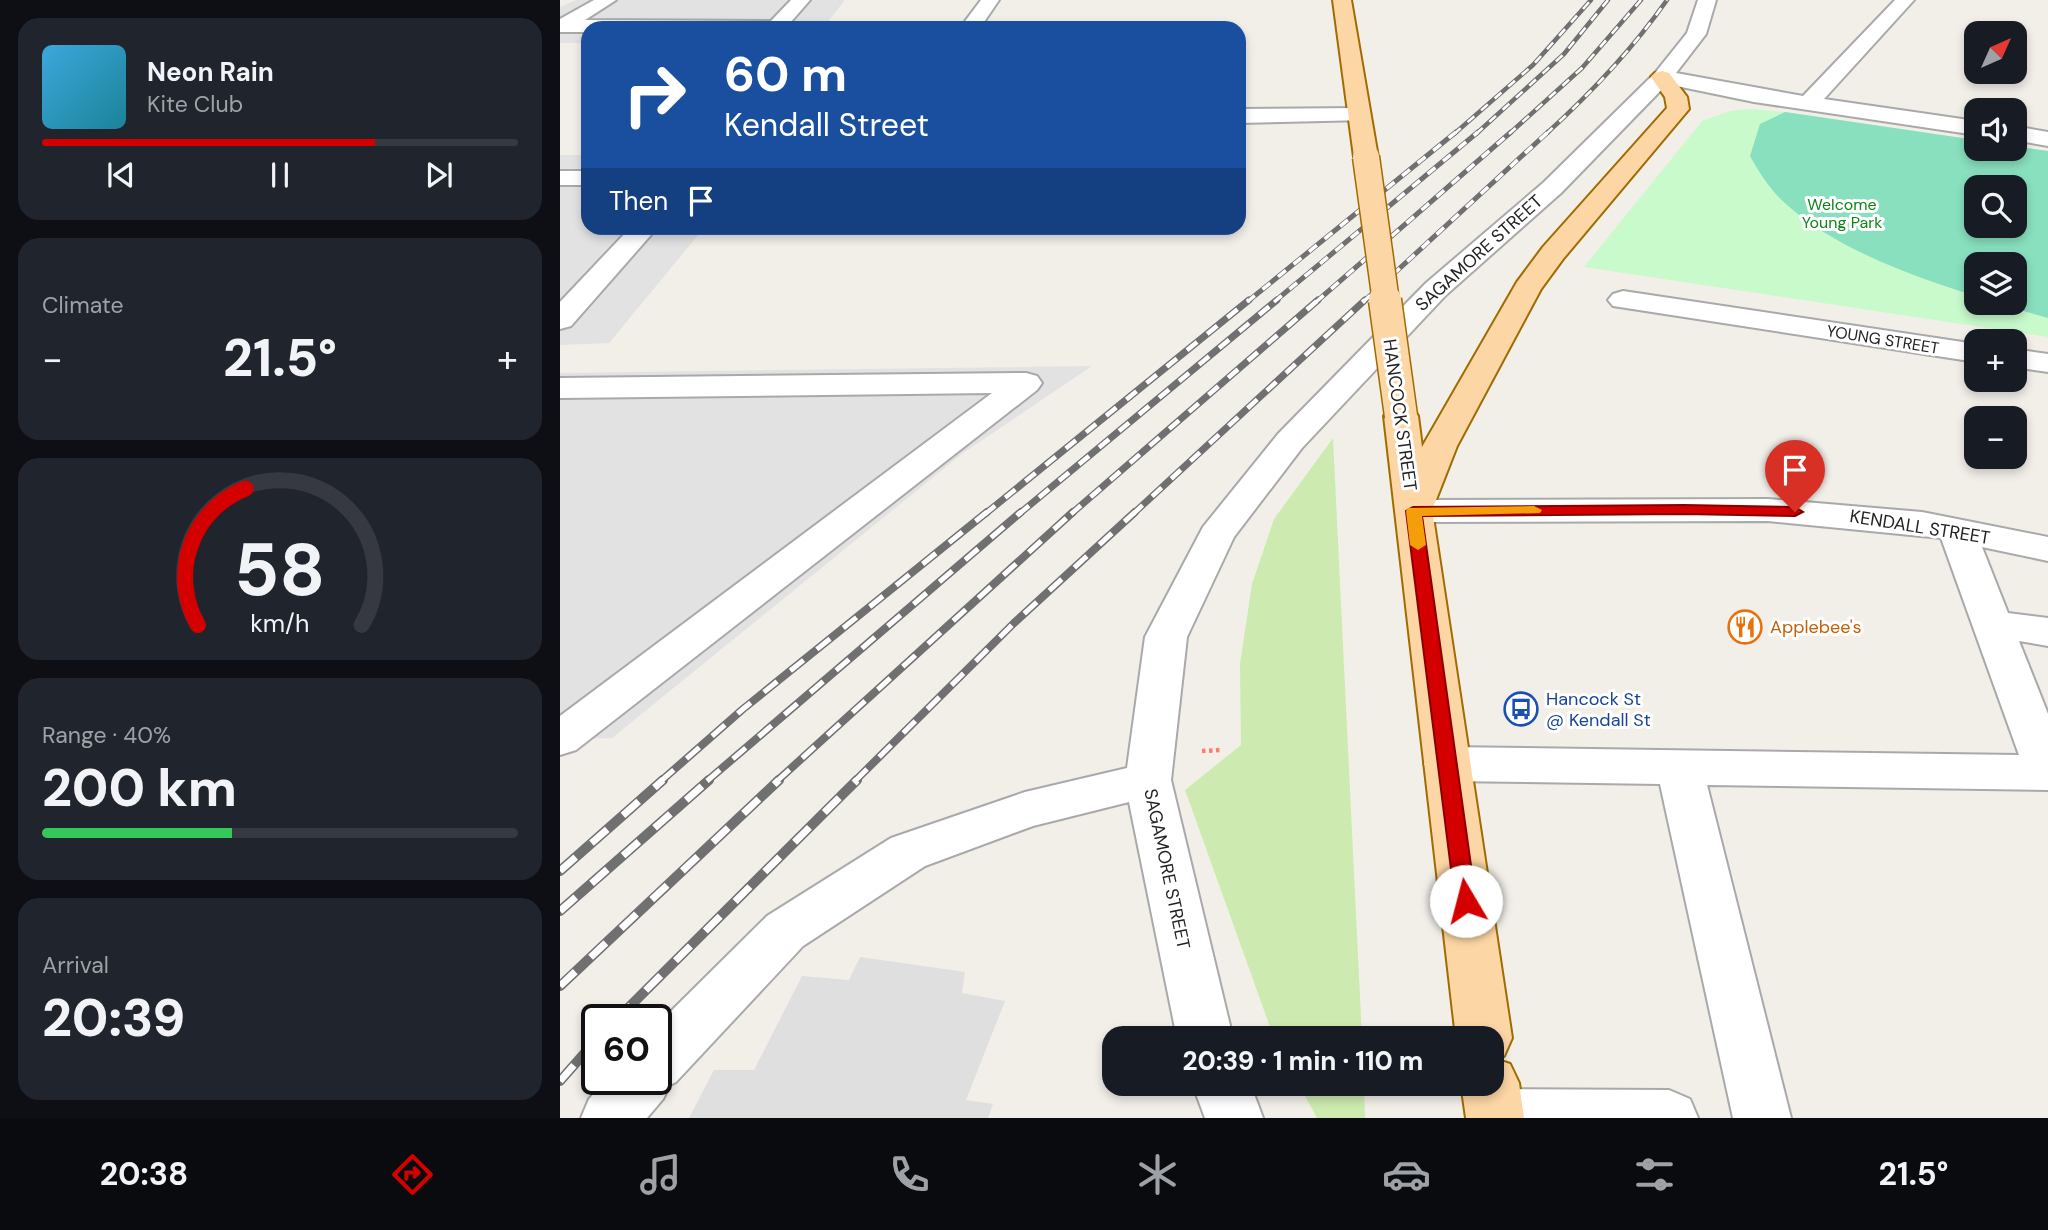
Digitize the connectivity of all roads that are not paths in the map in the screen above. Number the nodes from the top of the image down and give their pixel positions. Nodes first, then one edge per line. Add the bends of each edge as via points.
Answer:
1 (607, 0) edge
2 (801, 0) edge
3 (990, 0) edge
4 (1342, 0) edge
5 (1707, 0) edge
6 (1905, 0) edge
7 (781, 21) edge
8 (975, 21) edge
9 (581, 26) edge
10 (1662, 77) junction
11 (1809, 102) junction
12 (1359, 115) junction
13 (1246, 116) edge
14 (1964, 126) edge
15 (2027, 135) edge
16 (2048, 139) edge
17 (560, 178) edge
18 (581, 178) edge
19 (638, 235) edge
20 (1623, 300) dead end
21 (560, 320) edge
22 (1964, 351) edge
23 (2027, 360) edge
24 (2048, 363) edge
25 (560, 388) edge
26 (1413, 511) junction
27 (1957, 531) junction
28 (2048, 550) edge
29 (1992, 624) junction
30 (2048, 632) edge
31 (560, 739) edge
32 (2045, 755) edge
33 (1447, 764) junction
34 (1680, 768) junction
35 (1148, 780) junction
36 (1202, 1026) edge
37 (1482, 1026) edge
38 (672, 1048) edge
39 (630, 1095) edge
40 (1226, 1096) edge
41 (1493, 1106) edge
42 (610, 1118) edge
43 (1234, 1118) edge
44 (1670, 1118) edge
45 (1762, 1118) edge

1 - 9 street via 561,26
2 - 7 street
3 - 8 street
4 - 12 main road, HANCOCK STREET
5 - 10 street, SAGAMORE STREET via 1696,34
6 - 11 street
10 - 11 street
10 - 26 main road via 1676,97 1678,109 1527,288 1440,446
10 - 35 street, SAGAMORE STREET via 1552,188 1427,298 1290,441 1216,535 1166,637
11 - 14 street
12 - 13 street
12 - 26 main road, HANCOCK STREET, bridge
15 - 16 street
17 - 18 street
19 - 21 street
20 - 22 street, YOUNG STREET
23 - 24 street
25 - 31 street via 1026,383
26 - 27 street, KENDALL STREET via 1768,510 1850,515
26 - 33 main road, HANCOCK STREET
27 - 28 street, KENDALL STREET
27 - 29 street
29 - 30 street
29 - 32 street
32 - 34 street via 2048,773
33 - 34 street
33 - 37 main road, HANCOCK STREET
34 - 45 street
35 - 36 street, SAGAMORE STREET
35 - 38 street via 1025,810 908,852 785,931
39 - 42 street
40 - 43 street
41 - 44 street

